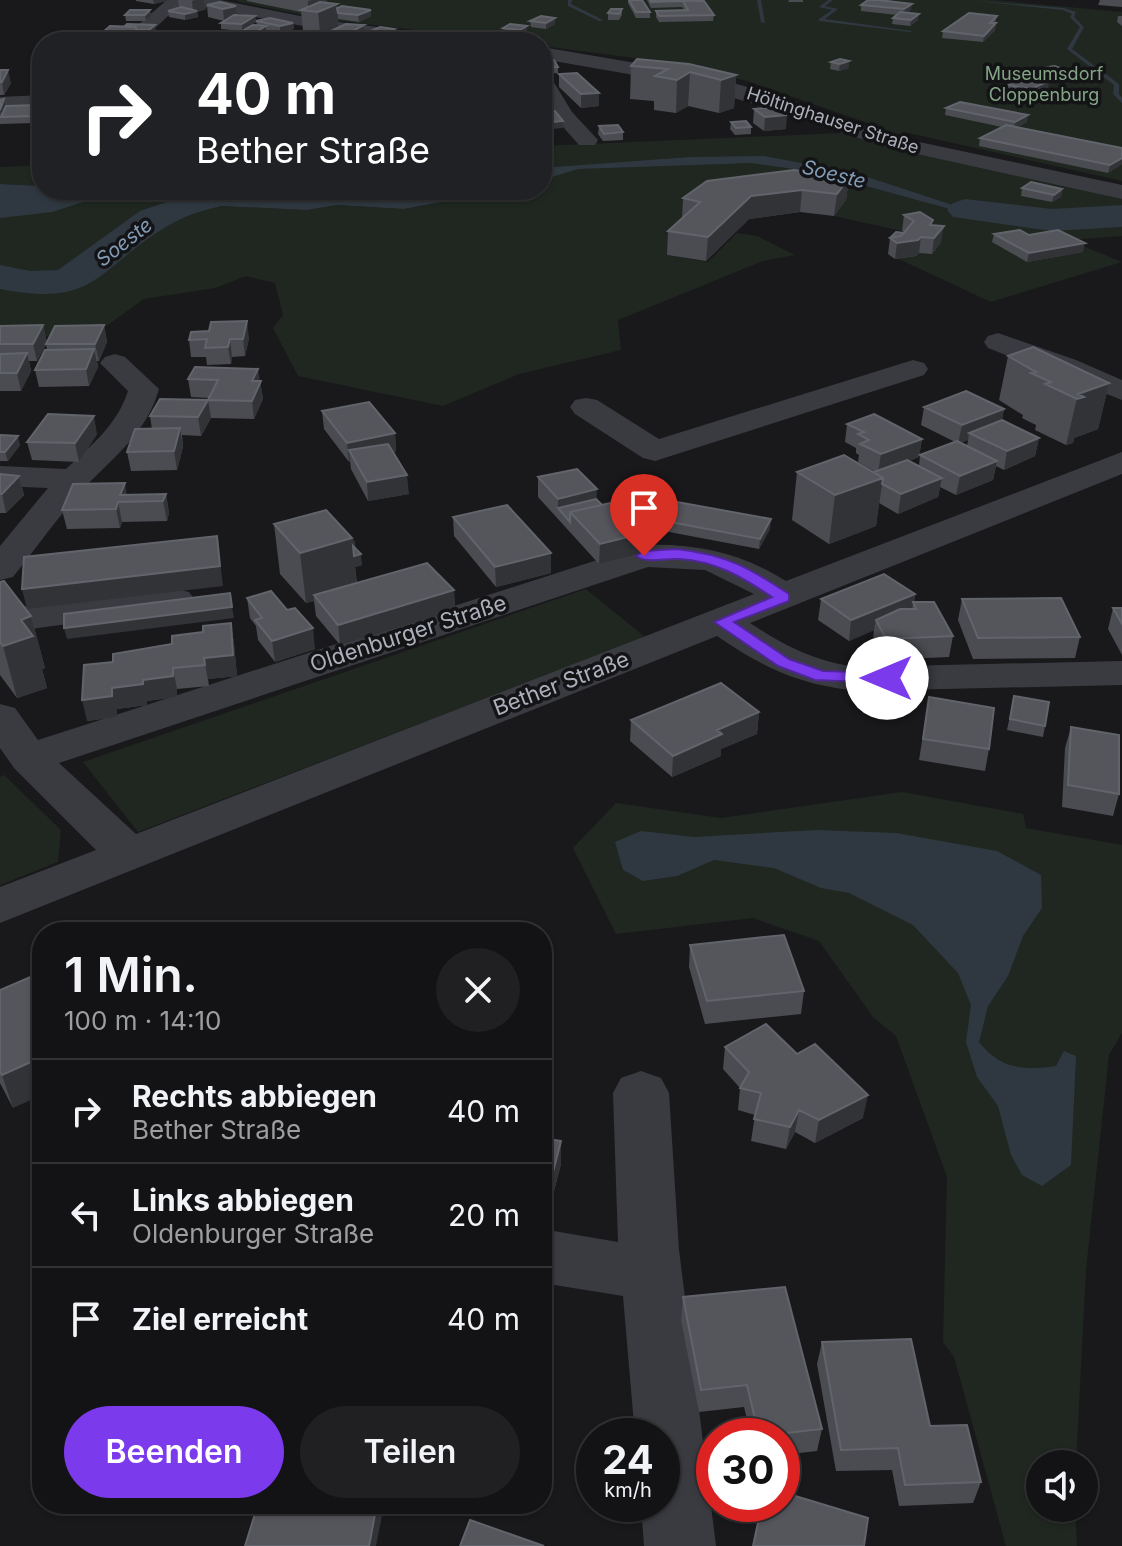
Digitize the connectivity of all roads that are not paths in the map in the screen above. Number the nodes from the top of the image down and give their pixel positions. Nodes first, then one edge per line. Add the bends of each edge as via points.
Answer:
1 (177, 0) edge
2 (195, 0) edge
3 (145, 28) edge
4 (377, 32) edge
5 (552, 55) edge
6 (655, 71) junction
7 (552, 80) edge
8 (552, 95) edge
9 (32, 101) edge
10 (0, 103) edge
11 (564, 115) junction
12 (552, 116) edge
13 (587, 140) dead end
14 (1122, 192) edge
15 (998, 342) dead end
16 (115, 363) dead end
17 (913, 369) dead end
18 (1122, 391) edge
19 (586, 407) dead end
20 (1122, 462) edge
21 (0, 476) edge
22 (74, 479) junction
23 (0, 569) edge
24 (215, 596) edge
25 (784, 597) junction
26 (0, 621) edge
27 (722, 622) junction
28 (1122, 673) edge
29 (0, 717) edge
30 (29, 758) junction
31 (128, 854) junction
32 (0, 906) edge
33 (641, 1093) dead end
34 (552, 1258) edge
35 (651, 1274) junction
36 (680, 1546) edge

1 - 3 street
2 - 4 street
5 - 6 street
6 - 7 street, Höltinghauser Straße
6 - 14 street, Höltinghauser Straße via 754,95 935,152
8 - 11 street
9 - 10 street
11 - 12 street
11 - 13 street
15 - 18 street
16 - 22 street via 144,389 140,410
17 - 19 street via 655,451
20 - 25 street, Bether Straße
21 - 22 street
22 - 23 street
24 - 26 street
25 - 27 street, Bether Straße
25 - 30 street, Oldenburger Straße via 740,569 707,557 644,556
27 - 28 street via 783,662 821,676
27 - 31 street, Bether Straße
29 - 30 street
30 - 31 street
31 - 32 street, Bether Straße
33 - 35 street
34 - 35 street
35 - 36 street

